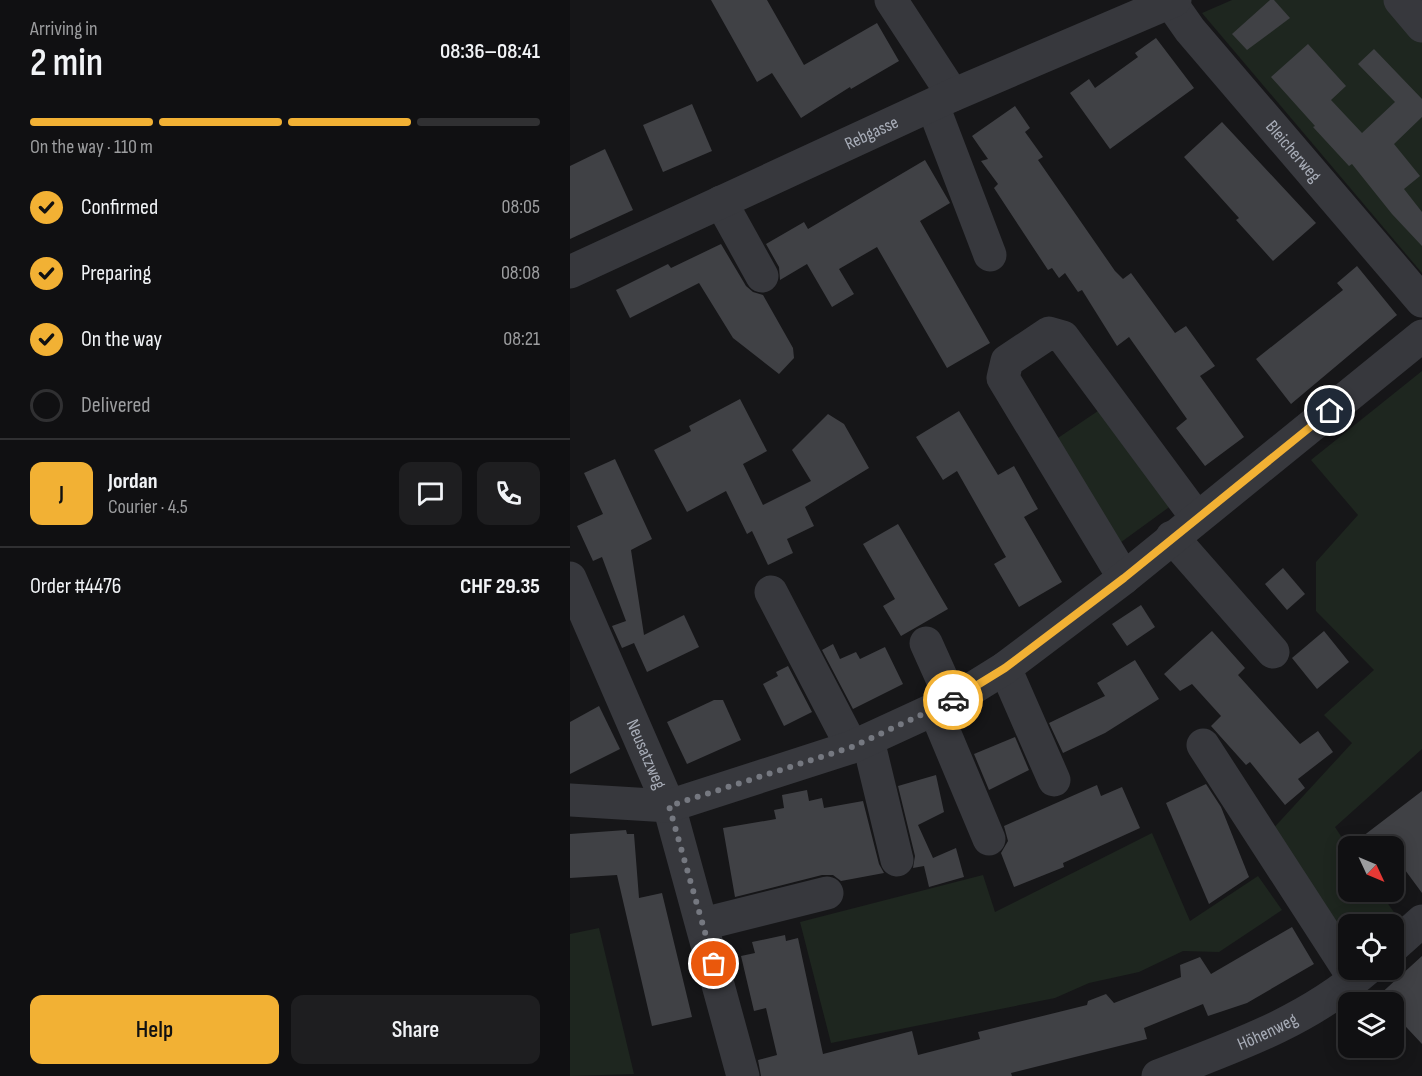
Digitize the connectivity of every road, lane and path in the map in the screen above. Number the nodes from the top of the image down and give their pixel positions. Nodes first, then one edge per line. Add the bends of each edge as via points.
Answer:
1 (891, 0) edge
2 (1400, 0) edge
3 (1172, 1) edge
4 (1422, 27) edge
5 (943, 101) junction
6 (721, 202) junction
7 (990, 255) dead end
8 (570, 272) edge
9 (762, 276) dead end
10 (1422, 301) edge
11 (1422, 336) edge
12 (1185, 527) junction
13 (570, 578) edge
14 (1124, 578) junction
15 (771, 592) dead end
16 (926, 643) dead end
17 (1273, 652) dead end
18 (1005, 668) junction
19 (944, 705) junction
20 (860, 744) junction
21 (1203, 745) dead end
22 (1054, 780) dead end
23 (570, 800) edge
24 (669, 806) junction
25 (988, 839) dead end
26 (897, 860) dead end
27 (827, 893) dead end
28 (1422, 921) edge
29 (703, 924) junction
30 (1404, 937) edge
31 (1338, 946) edge
32 (1346, 980) edge
33 (743, 1076) edge
34 (1158, 1076) edge

1 - 5 street
2 - 4 street
3 - 5 street, Rebgasse
3 - 10 street, Bleicherweg via 1190,30
5 - 6 street, Rebgasse
5 - 7 street
6 - 8 street, Rebgasse
6 - 9 street
11 - 12 street
12 - 14 street
12 - 14 street via 1063,337 1049,333 1007,361 1004,378
12 - 17 street
13 - 24 street, Neusatzweg
14 - 18 street
15 - 20 street
16 - 19 street
18 - 19 street
18 - 22 street
19 - 20 street
19 - 25 street
20 - 24 street
20 - 26 street
21 - 31 street
23 - 24 street
24 - 29 street, Neusatzweg
27 - 29 street
28 - 30 street
29 - 33 street, Neusatzweg
32 - 34 street, Höhenweg via 1317,1007 1271,1032

